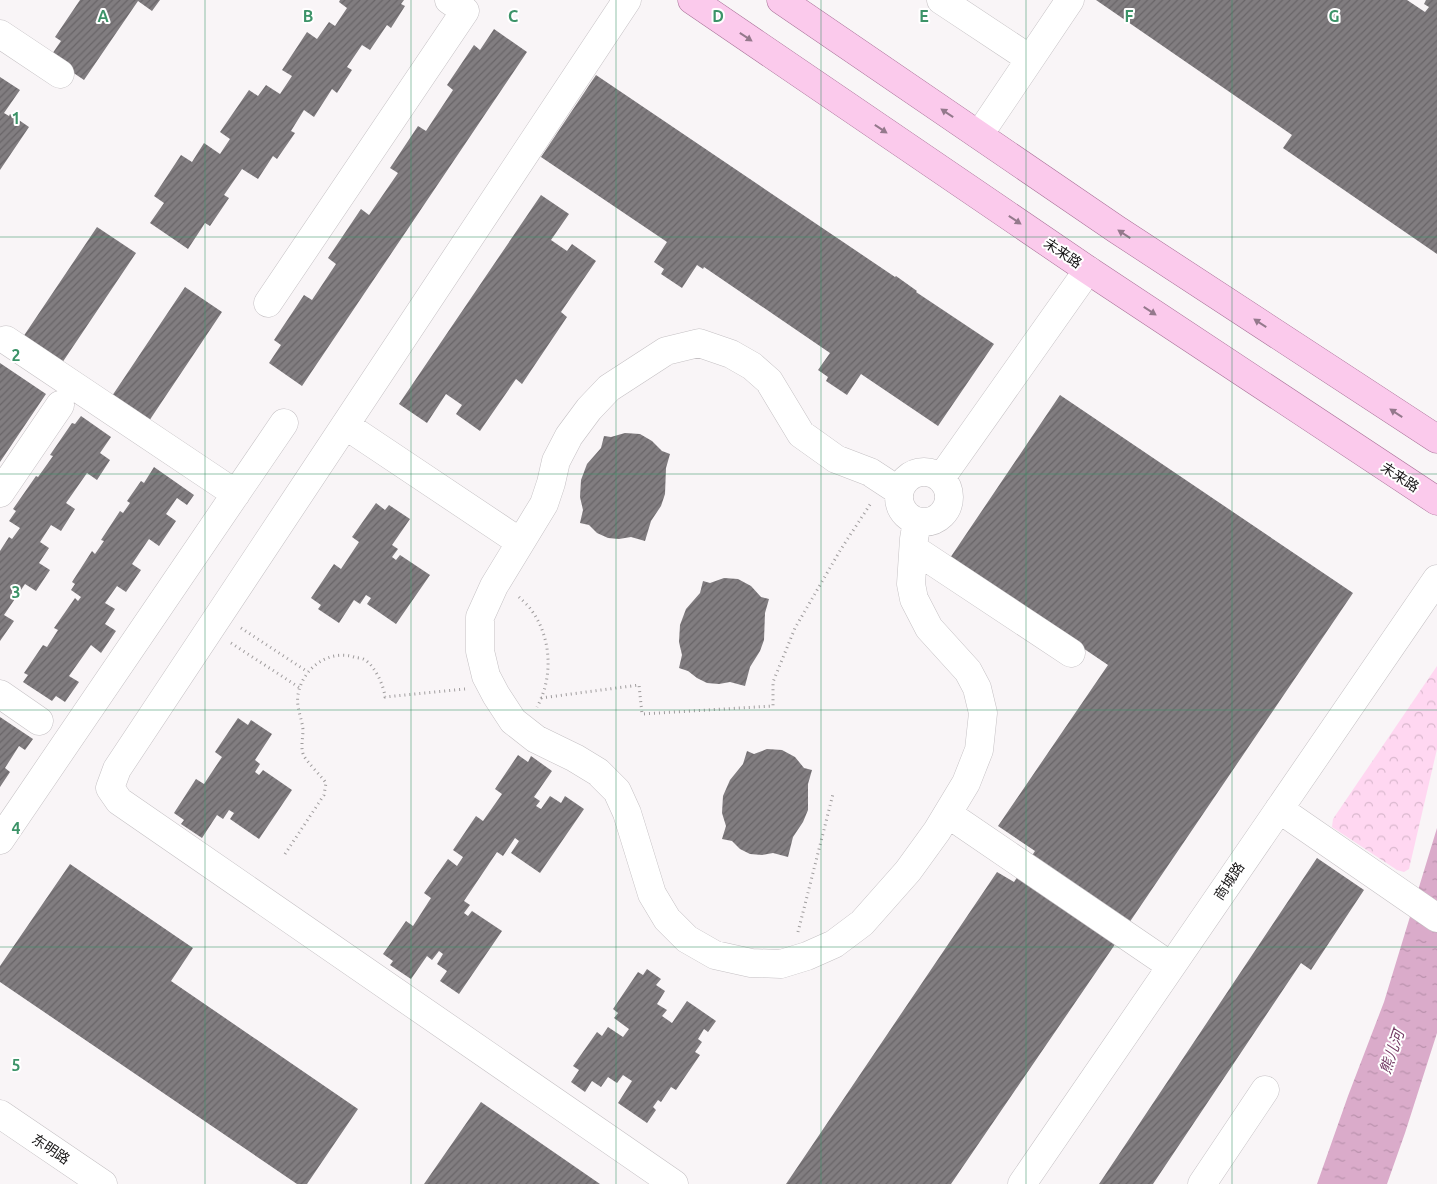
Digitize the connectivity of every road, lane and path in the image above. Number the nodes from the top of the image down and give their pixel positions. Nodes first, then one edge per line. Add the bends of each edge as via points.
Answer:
1 (449, 0) edge
2 (627, 0) edge
3 (692, 0) edge
4 (781, 0) edge
5 (941, 0) edge
6 (1070, 0) edge
7 (0, 34) edge
8 (1030, 59) junction
9 (60, 74) dead end
10 (979, 135) junction
11 (1088, 270) junction
12 (268, 303) dead end
13 (6, 340) dead end
14 (60, 405) dead end
15 (284, 423) dead end
16 (345, 425) junction
17 (1437, 439) edge
18 (941, 478) junction
19 (892, 486) junction
20 (0, 493) edge
21 (236, 494) junction
22 (1437, 501) edge
23 (917, 521) junction
24 (520, 542) junction
25 (914, 549) junction
26 (1437, 579) edge
27 (497, 581) junction
28 (215, 622) junction
29 (1071, 653) dead end
30 (308, 672) junction
31 (491, 686) junction
32 (300, 688) junction
33 (0, 694) edge
34 (541, 698) junction
35 (39, 721) dead end
36 (522, 728) junction
37 (832, 794) dead end
38 (1279, 809) junction
39 (948, 814) junction
40 (0, 840) edge
41 (284, 854) dead end
42 (1437, 918) edge
43 (798, 933) dead end
44 (1171, 966) junction
45 (1265, 1090) dead end
46 (0, 1114) edge
47 (103, 1184) edge
48 (674, 1184) edge
49 (1022, 1184) edge
50 (1202, 1184) edge

1 - 12 street via 465,11
2 - 16 street
3 -> 11 main road, 未来路
10 -> 4 main road
5 - 8 street
6 - 8 street
7 - 9 street
8 - 10 street
17 -> 10 main road via 1116,229
11 - 18 street
11 -> 22 main road, 未来路
13 - 21 street
14 - 20 street
15 - 21 street
16 - 24 street
16 - 28 street
18 - 19 street via 936,474 918,472 901,484
18 - 23 street via 948,489 947,508 932,522
19 - 23 street via 904,513
19 - 24 street via 870,472 836,460 801,434 769,381 752,366 700,343 666,351 609,388 589,409 556,461 544,504
19 - 34 path via 841,549 795,628 773,682 773,706 642,714 639,685
21 - 40 street
23 - 25 street
24 - 27 street
25 - 29 street
25 - 39 street via 911,584 914,599 929,628 968,671 977,688 983,713 979,750 966,784
26 - 38 street, 商城路
27 - 31 street via 480,617 480,651
27 - 34 path via 532,611 542,630 549,667
28 - 30 path
28 - 32 path
28 - 48 street via 117,769 110,788 119,801
30 - 31 path via 315,664 346,655 365,660 378,675 385,697
30 - 32 path
31 - 36 street via 513,721
32 - 41 path via 297,705 303,730 304,757 326,783 324,795
33 - 35 street
34 - 36 path
36 - 39 street via 536,739 598,772 617,791 652,894 667,919 687,939 715,954 751,963 780,964 807,956 834,944 862,923 908,871
37 - 43 path
38 - 42 street
38 - 44 street, 商城路
39 - 44 street
44 - 49 street, 商城路
45 - 50 street
46 - 47 street, 东明路

